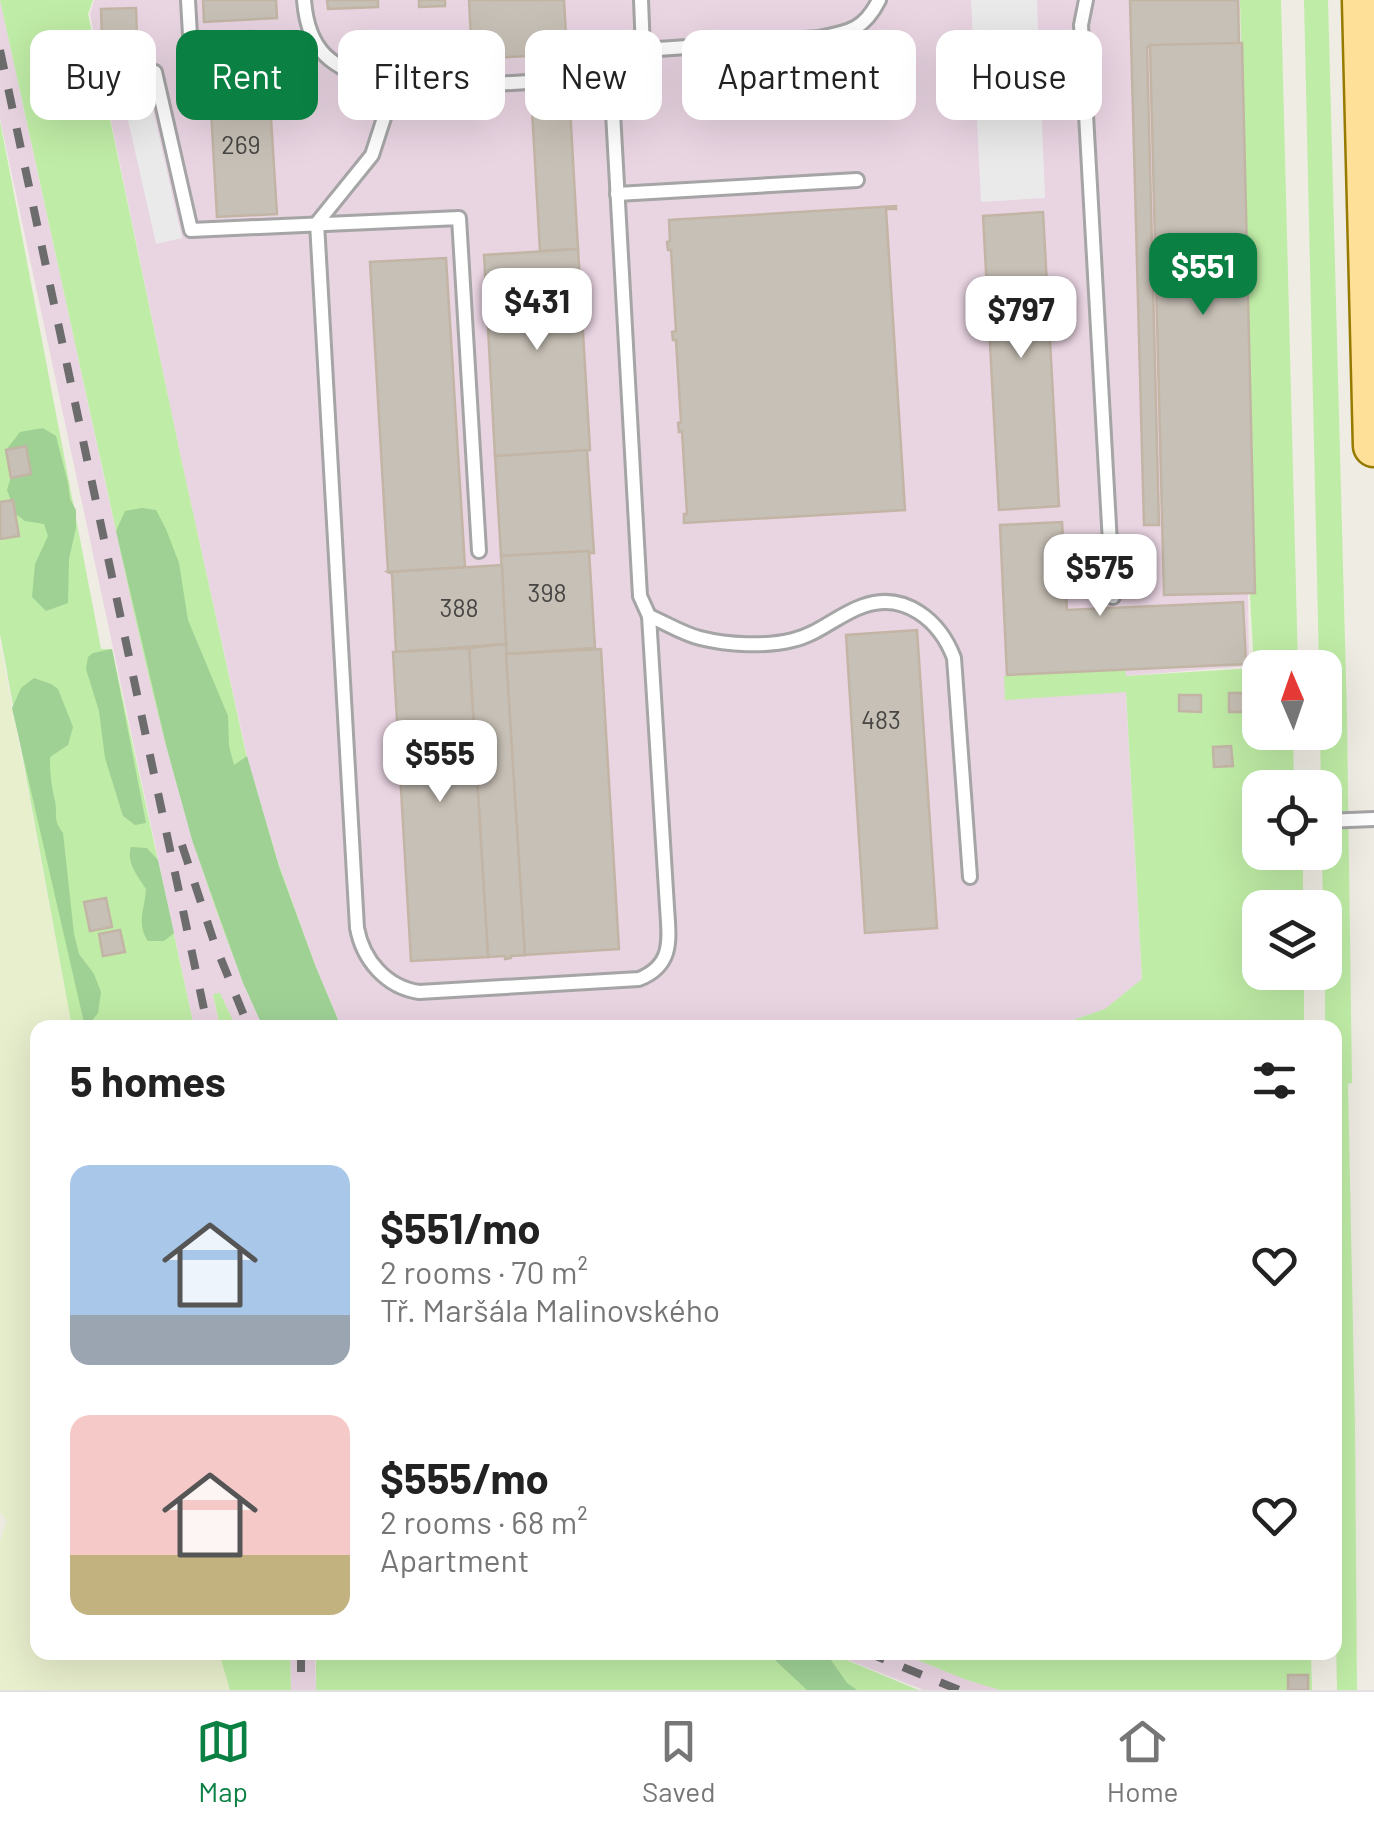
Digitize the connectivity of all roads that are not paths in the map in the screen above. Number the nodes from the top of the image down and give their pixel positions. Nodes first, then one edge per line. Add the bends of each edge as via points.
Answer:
1 (188, 0) edge
2 (304, 0) edge
3 (641, 0) edge
4 (878, 0) edge
5 (1086, 0) edge
6 (1362, 0) edge
7 (190, 30) edge
8 (642, 30) edge
9 (662, 49) edge
10 (338, 66) edge
11 (156, 76) edge
12 (384, 120) edge
13 (614, 120) edge
14 (857, 180) dead end
15 (618, 194) junction
16 (1372, 195) edge
17 (317, 223) junction
18 (1374, 446) edge
19 (479, 551) dead end
20 (1113, 597) dead end
21 (650, 616) junction
22 (1374, 819) edge
23 (1342, 820) edge
24 (970, 877) dead end

1 - 7 lane
2 - 10 lane via 313,38
3 - 8 lane
4 - 9 lane via 861,25 846,33
5 - 20 lane via 1081,25
6 - 16 main road
11 - 17 lane via 191,230
12 - 17 lane via 372,155
13 - 15 lane
14 - 15 lane
15 - 21 lane via 640,596
16 - 18 main road
17 - 19 lane via 459,218
17 - 21 lane via 358,928 364,951 393,983 419,992 632,980 663,961 668,907
21 - 24 lane via 698,638 748,644 794,640 882,602 928,618 954,658
22 - 23 lane

